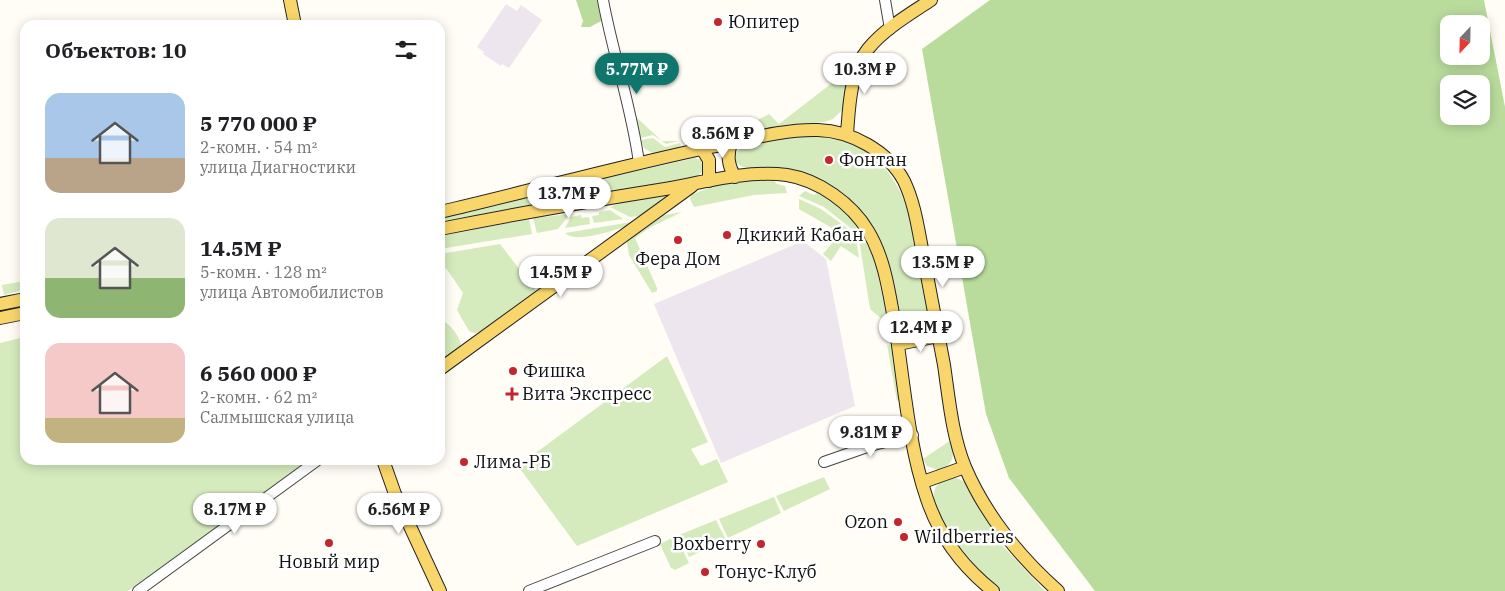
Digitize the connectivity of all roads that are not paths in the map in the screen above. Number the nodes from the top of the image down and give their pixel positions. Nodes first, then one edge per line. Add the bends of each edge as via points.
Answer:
1 (290, 0) edge
2 (603, 0) edge
3 (885, 0) edge
4 (932, 0) edge
5 (294, 20) edge
6 (890, 29) junction
7 (847, 134) junction
8 (730, 143) junction
9 (702, 149) junction
10 (639, 163) junction
11 (735, 177) junction
12 (709, 181) junction
13 (694, 184) junction
14 (445, 211) edge
15 (445, 228) edge
16 (20, 300) edge
17 (0, 304) edge
18 (20, 314) edge
19 (0, 318) edge
20 (939, 336) junction
21 (898, 344) junction
22 (445, 365) edge
23 (912, 434) junction
24 (824, 462) dead end
25 (311, 465) edge
26 (384, 465) edge
27 (965, 467) junction
28 (922, 482) junction
29 (655, 541) dead end
30 (138, 591) edge
31 (440, 591) edge
32 (529, 591) edge
33 (993, 591) edge
34 (1058, 591) edge

1 - 5 main road
2 - 10 street
3 - 6 street
4 - 6 main road
6 - 7 main road via 862,58 852,92
7 - 8 main road via 815,130
7 - 20 main road via 869,145 903,180 915,213
8 - 9 main road
8 - 11 main road via 729,168
9 - 10 main road
9 - 12 main road via 709,160
10 - 14 main road
11 - 12 main road
11 - 21 main road via 772,174 798,177 831,193 856,214 868,230 882,262
12 - 13 main road
13 - 15 main road
13 - 22 main road
16 - 17 main road
18 - 19 main road
20 - 21 main road
20 - 27 main road
21 - 23 main road
23 - 24 street
23 - 28 main road
25 - 30 street
26 - 31 main road
27 - 28 main road
27 - 34 main road via 1011,542
28 - 33 main road via 935,518 951,547
29 - 32 street

